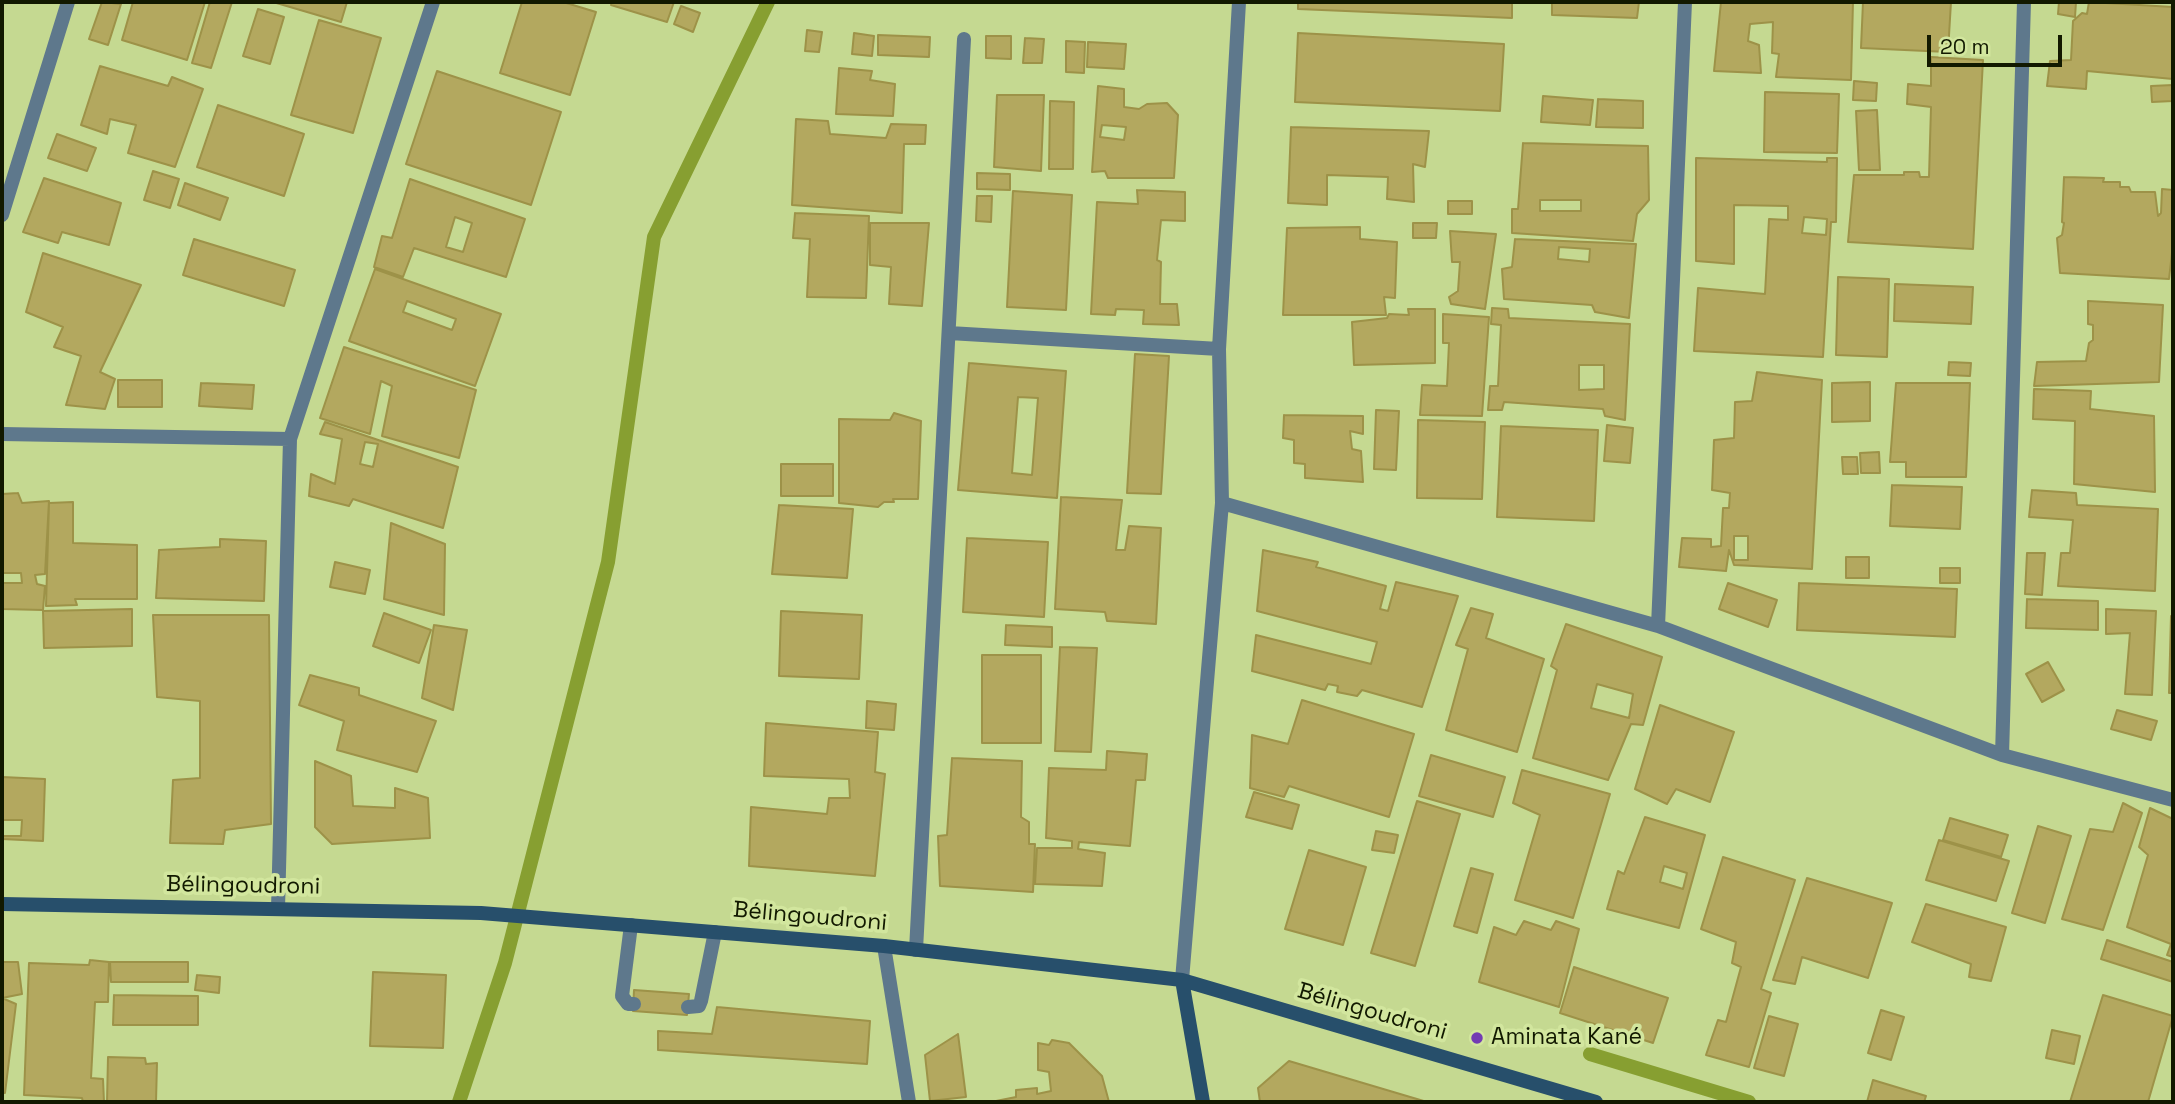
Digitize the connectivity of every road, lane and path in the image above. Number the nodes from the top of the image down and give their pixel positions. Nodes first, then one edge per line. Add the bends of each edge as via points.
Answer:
1 (68, 2) edge
2 (433, 2) edge
3 (1239, 2) edge
4 (1685, 2) edge
5 (2024, 2) edge
6 (964, 39) dead end
7 (2, 215) edge
8 (949, 333) junction
9 (1219, 349) junction
10 (2, 434) edge
11 (290, 439) junction
12 (1222, 503) junction
13 (1658, 626) junction
14 (2002, 755) junction
15 (2173, 800) edge
16 (2, 904) edge
17 (278, 909) junction
18 (631, 925) junction
19 (715, 932) junction
20 (884, 946) junction
21 (916, 950) junction
22 (1182, 980) junction
23 (634, 1004) dead end
24 (688, 1007) dead end
25 (909, 1102) edge
26 (1203, 1102) edge
27 (1596, 1102) edge

1 - 7 street
2 - 11 street
3 - 9 street
4 - 13 street
5 - 14 street
6 - 8 street
8 - 9 street
8 - 21 street
9 - 12 street
10 - 11 street
11 - 17 street
12 - 13 street
12 - 22 street
13 - 14 street
14 - 15 street
16 - 17 street, Bélingoudroni
17 - 18 street, Bélingoudroni via 481,913
18 - 19 street, Bélingoudroni
18 - 23 street via 622,996
19 - 20 street, Bélingoudroni
19 - 24 street via 701,1001 699,1006
20 - 21 street, Bélingoudroni
20 - 25 street
21 - 22 street, Bélingoudroni
22 - 26 street
22 - 27 street, Bélingoudroni

